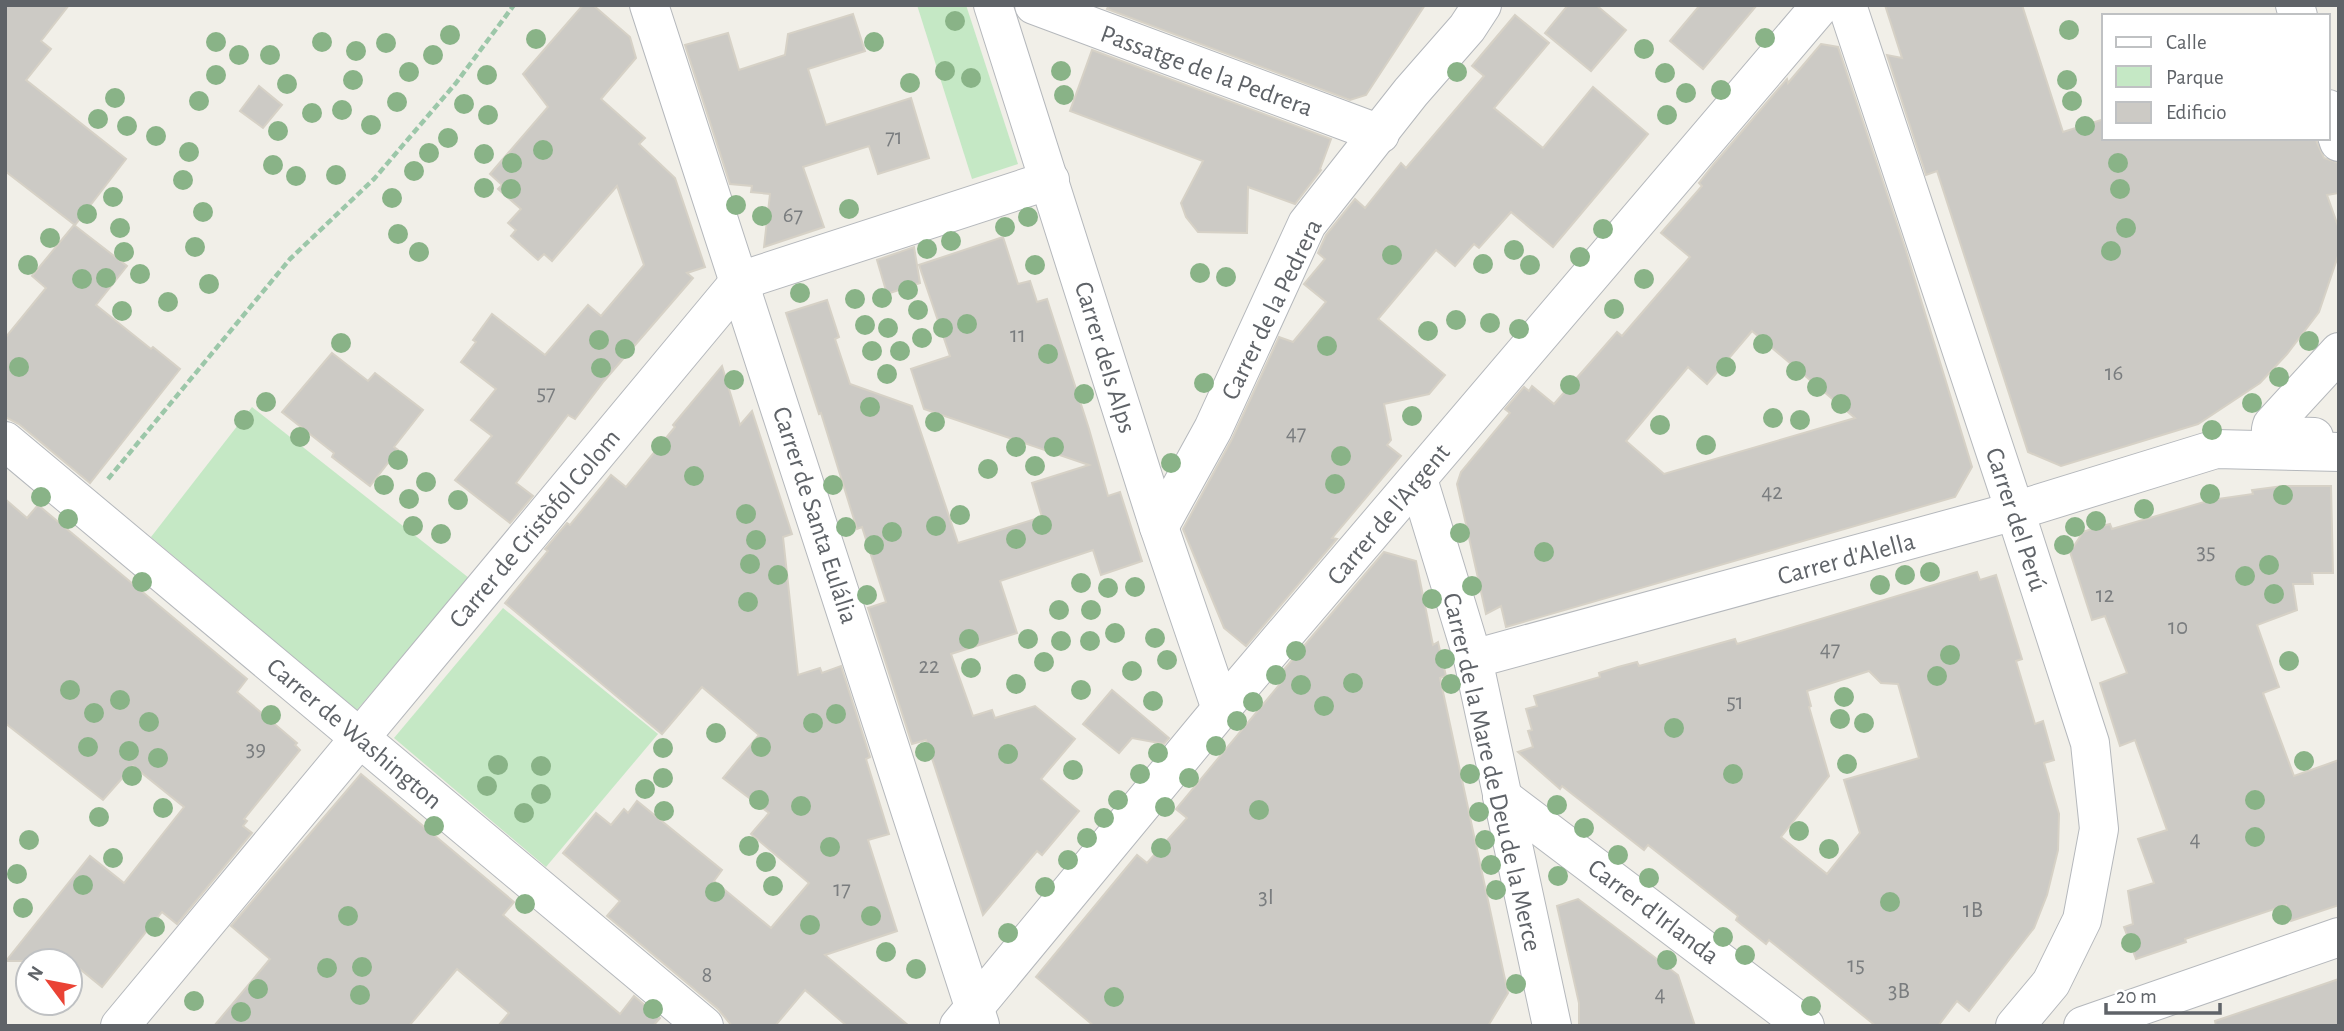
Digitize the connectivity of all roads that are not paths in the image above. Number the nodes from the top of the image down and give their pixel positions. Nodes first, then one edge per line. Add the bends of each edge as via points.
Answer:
1 (649, 5) edge
2 (993, 5) edge
3 (1034, 5) edge
4 (1482, 5) edge
5 (1821, 5) edge
6 (1847, 5) edge
7 (2330, 115) edge
8 (1380, 134) junction
9 (2339, 142) edge
10 (1050, 180) junction
11 (740, 281) junction
12 (2339, 338) edge
13 (2339, 352) edge
14 (2339, 438) edge
15 (5, 440) edge
16 (2217, 449) junction
17 (2339, 452) edge
18 (1418, 479) junction
19 (2015, 511) junction
20 (1159, 527) junction
21 (1472, 659) junction
22 (1221, 709) junction
23 (361, 736) junction
24 (1502, 797) junction
25 (2339, 937) edge
26 (971, 1019) edge
27 (120, 1026) edge
28 (704, 1026) edge
29 (1552, 1026) edge
30 (1805, 1026) edge
31 (2015, 1026) edge
32 (2083, 1026) edge

1 - 11 street, Carrer de Santa Eulália
2 - 10 street, Carrer dels Alps
3 - 8 street, Passatge de la Pedrera
4 - 8 street, Carrer de la Pedrera
5 - 18 street, Carrer de l'Argent
6 - 19 street, Carrer del Perú
7 - 9 street
8 - 20 street, Carrer de la Pedrera via 1307,224 1213,429
10 - 11 street
10 - 20 street, Carrer dels Alps
11 - 23 street, Carrer de Cristòfol Colom
11 - 26 street, Carrer de Santa Eulália
12 - 16 street, Carrer d'Alella via 2279,403
13 - 14 street via 2271,429 2282,436
15 - 23 street, Carrer de Washington
16 - 17 street, Carrer d'Alella
16 - 19 street, Carrer d'Alella
18 - 21 street, Carrer de la Mare de Deu de la Merce
18 - 22 street, Carrer de l'Argent
19 - 21 street, Carrer d'Alella
19 - 31 street, Carrer del Perú via 2090,743 2099,829 2082,920 2051,982
20 - 22 street, Carrer dels Alps
21 - 24 street, Carrer de la Mare de Deu de la Merce
22 - 26 street, Carrer de l'Argent
23 - 27 street, Carrer de Cristòfol Colom
23 - 28 street, Carrer de Washington
24 - 29 street, Carrer de la Mare de Deu de la Merce
24 - 30 street, Carrer d'Irlanda
25 - 32 street

